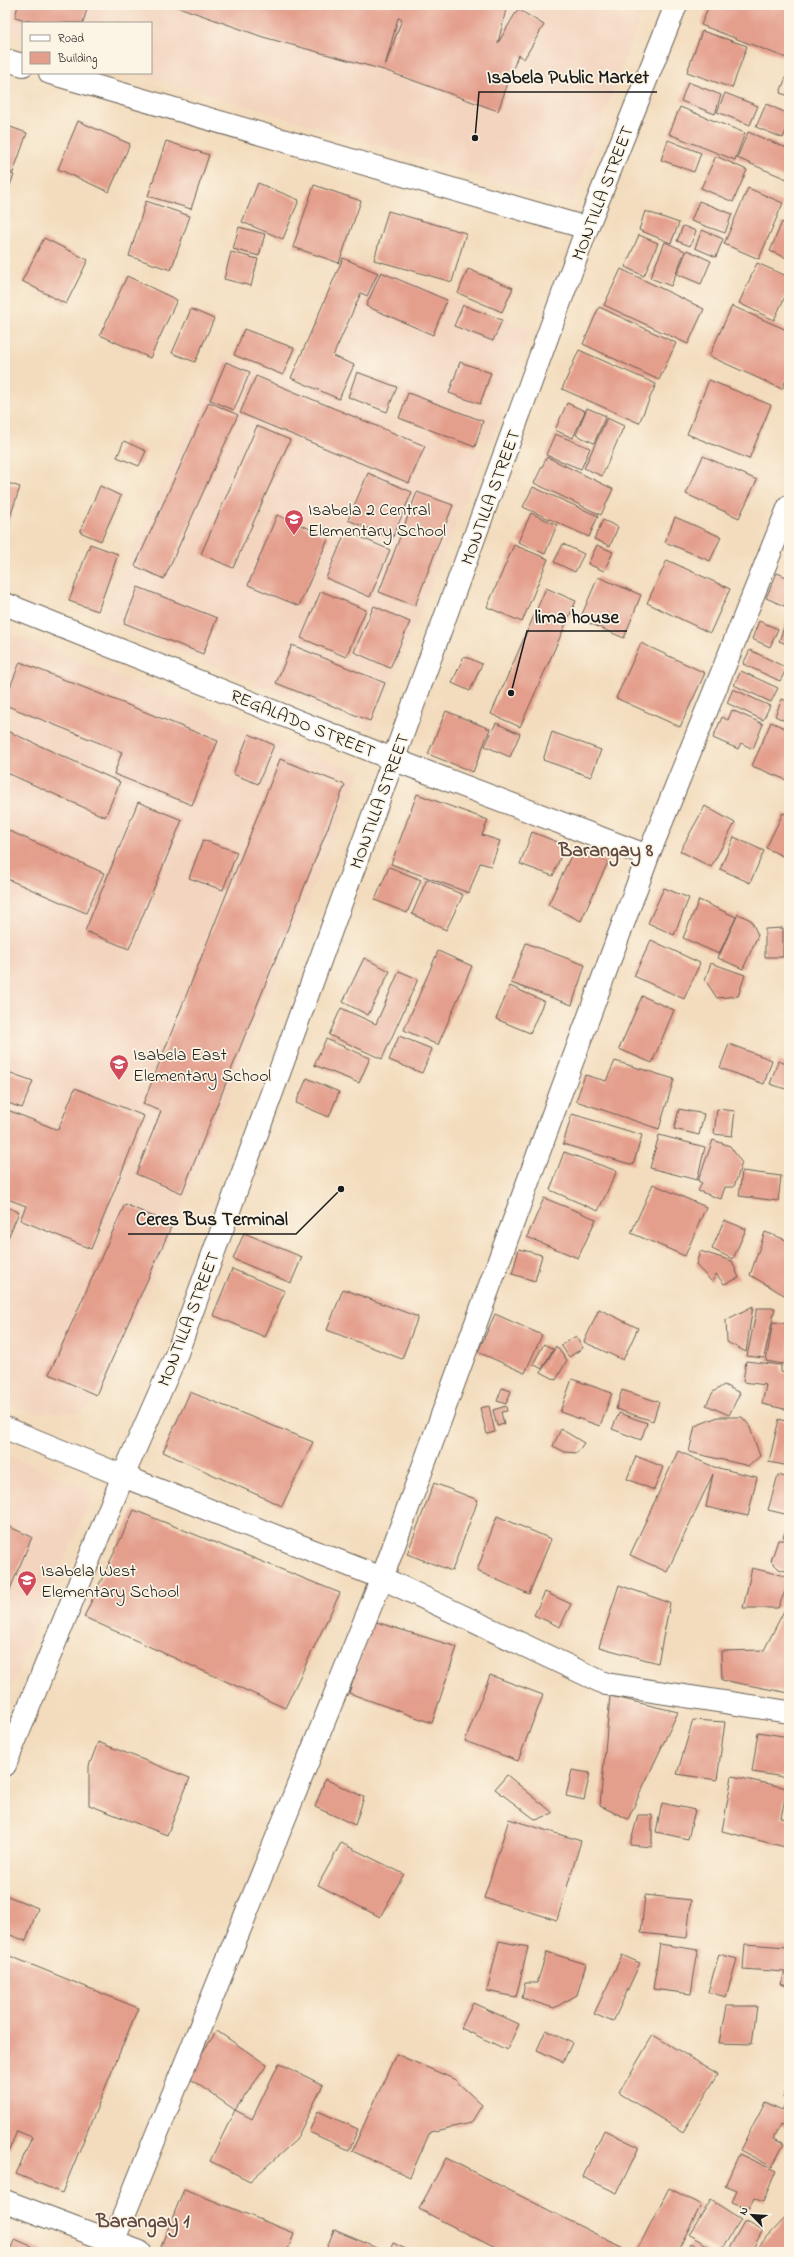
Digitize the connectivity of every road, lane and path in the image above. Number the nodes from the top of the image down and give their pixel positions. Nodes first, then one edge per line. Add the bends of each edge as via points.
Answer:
1 (676, 5) edge
2 (5, 60) edge
3 (22, 65) edge
4 (53, 74) edge
5 (587, 228) junction
6 (789, 506) edge
7 (5, 604) edge
8 (394, 760) junction
9 (648, 856) junction
10 (5, 1428) edge
11 (123, 1476) junction
12 (382, 1578) junction
13 (789, 1712) edge
14 (5, 1765) edge
15 (5, 2201) edge
16 (111, 2246) edge
17 (140, 2252) edge

1 - 5 street, MONTILLA STREET
2 - 3 street
4 - 5 street
5 - 8 street, MONTILLA STREET
6 - 9 street
7 - 8 street, REGALADO STREET
8 - 9 street, REGALADO STREET
8 - 11 street, MONTILLA STREET via 177,1353
9 - 12 street
10 - 11 street
11 - 12 street
11 - 14 street, MONTILLA STREET
12 - 13 street via 606,1684
12 - 16 street
15 - 16 street
16 - 17 street

